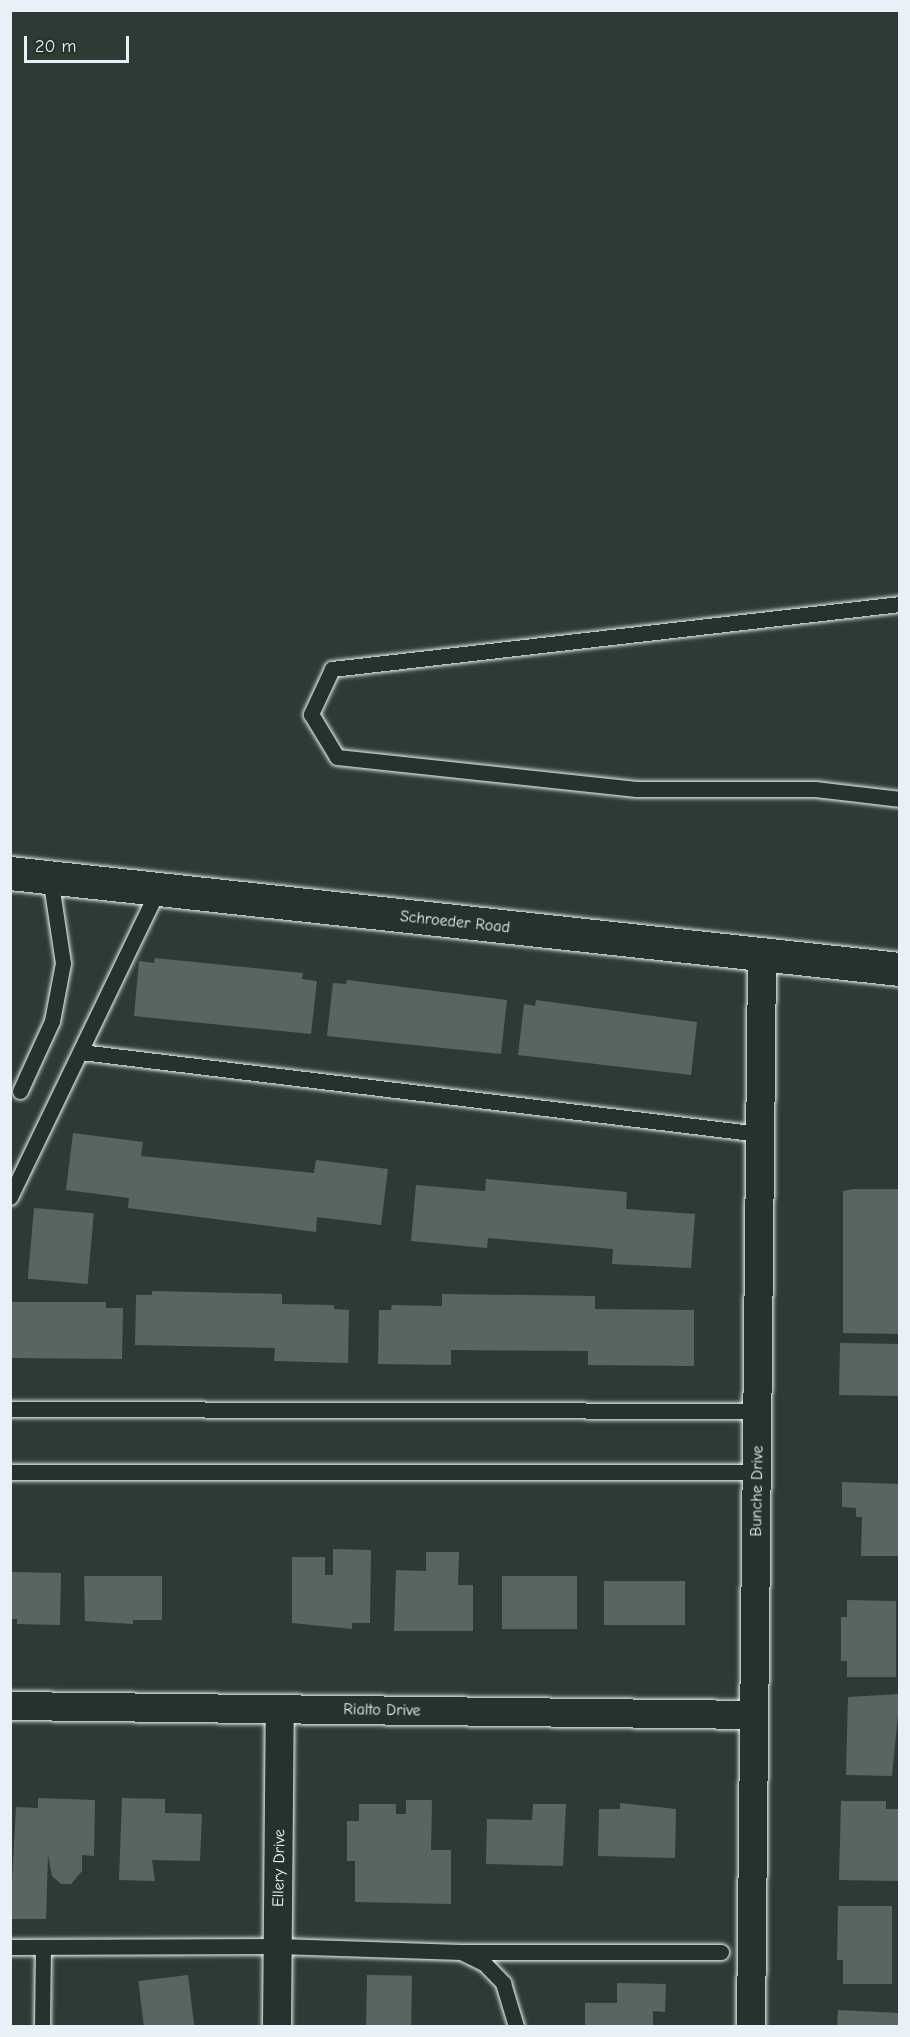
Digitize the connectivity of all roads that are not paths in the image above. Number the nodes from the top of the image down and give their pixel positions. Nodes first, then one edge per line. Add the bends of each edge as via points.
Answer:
1 (900, 604) edge
2 (900, 799) edge
3 (10, 873) edge
4 (50, 877) junction
5 (158, 889) junction
6 (762, 955) junction
7 (900, 969) edge
8 (81, 1052) junction
9 (20, 1091) dead end
10 (760, 1134) junction
11 (10, 1197) edge
12 (10, 1409) edge
13 (758, 1411) junction
14 (10, 1472) edge
15 (757, 1472) junction
16 (10, 1706) edge
17 (280, 1709) junction
18 (754, 1715) junction
19 (278, 1946) junction
20 (10, 1947) edge
21 (43, 1948) junction
22 (461, 1952) junction
23 (721, 1952) dead end
24 (42, 2026) edge
25 (277, 2026) edge
26 (516, 2026) edge
27 (751, 2026) edge

1 - 2 lane via 332,669 311,714 336,757 636,789 815,789
3 - 4 street, Schroeder Road
4 - 5 street, Schroeder Road
4 - 9 lane via 63,963 52,1021
5 - 6 street, Schroeder Road
5 - 8 lane
6 - 7 street, Schroeder Road
6 - 10 street, Bunche Drive
8 - 10 lane
8 - 11 lane
10 - 13 street, Bunche Drive
12 - 13 lane
13 - 15 street, Bunche Drive
14 - 15 lane
15 - 18 street, Bunche Drive
16 - 17 street, Rialto Drive
17 - 18 street, Rialto Drive
17 - 19 street, Ellery Drive
18 - 27 street, Bunche Drive
19 - 21 lane
19 - 22 lane
19 - 25 street, Ellery Drive
20 - 21 lane
21 - 24 lane
22 - 23 lane
22 - 26 lane via 484,1964 503,1983

